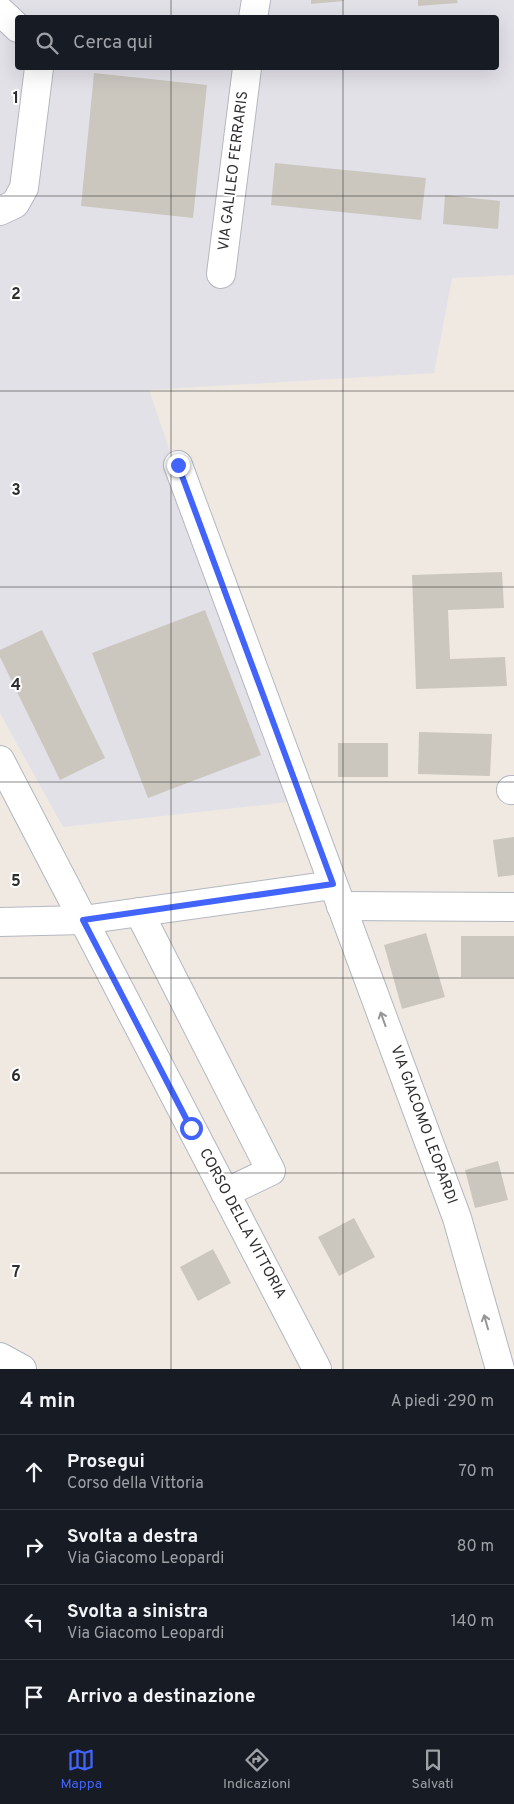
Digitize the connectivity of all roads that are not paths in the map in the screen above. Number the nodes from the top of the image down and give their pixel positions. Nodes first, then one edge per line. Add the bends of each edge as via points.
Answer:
1 (256, 0) edge
2 (0, 11) edge
3 (254, 15) edge
4 (15, 25) edge
5 (39, 70) edge
6 (247, 70) edge
7 (8, 208) edge
8 (221, 274) dead end
9 (178, 465) dead end
10 (0, 760) edge
11 (337, 895) junction
12 (514, 907) edge
13 (139, 912) junction
14 (83, 920) junction
15 (0, 922) edge
16 (226, 1193) junction
17 (0, 1357) edge
18 (22, 1369) edge
19 (317, 1369) edge
20 (500, 1369) edge

1 - 3 street
2 - 4 street
5 - 7 street via 24,188
6 - 8 street, VIA GALILEO FERRARIS
9 - 11 street, VIA GIACOMO LEOPARDI
10 - 14 street, CORSO DELLA VITTORIA
11 - 12 street
11 - 13 street
20 -> 11 street, VIA GIACOMO LEOPARDI via 457,1218
13 - 14 street
13 - 16 street via 271,1171
14 - 15 street
14 - 16 street, CORSO DELLA VITTORIA
16 - 19 street, CORSO DELLA VITTORIA
17 - 18 street

